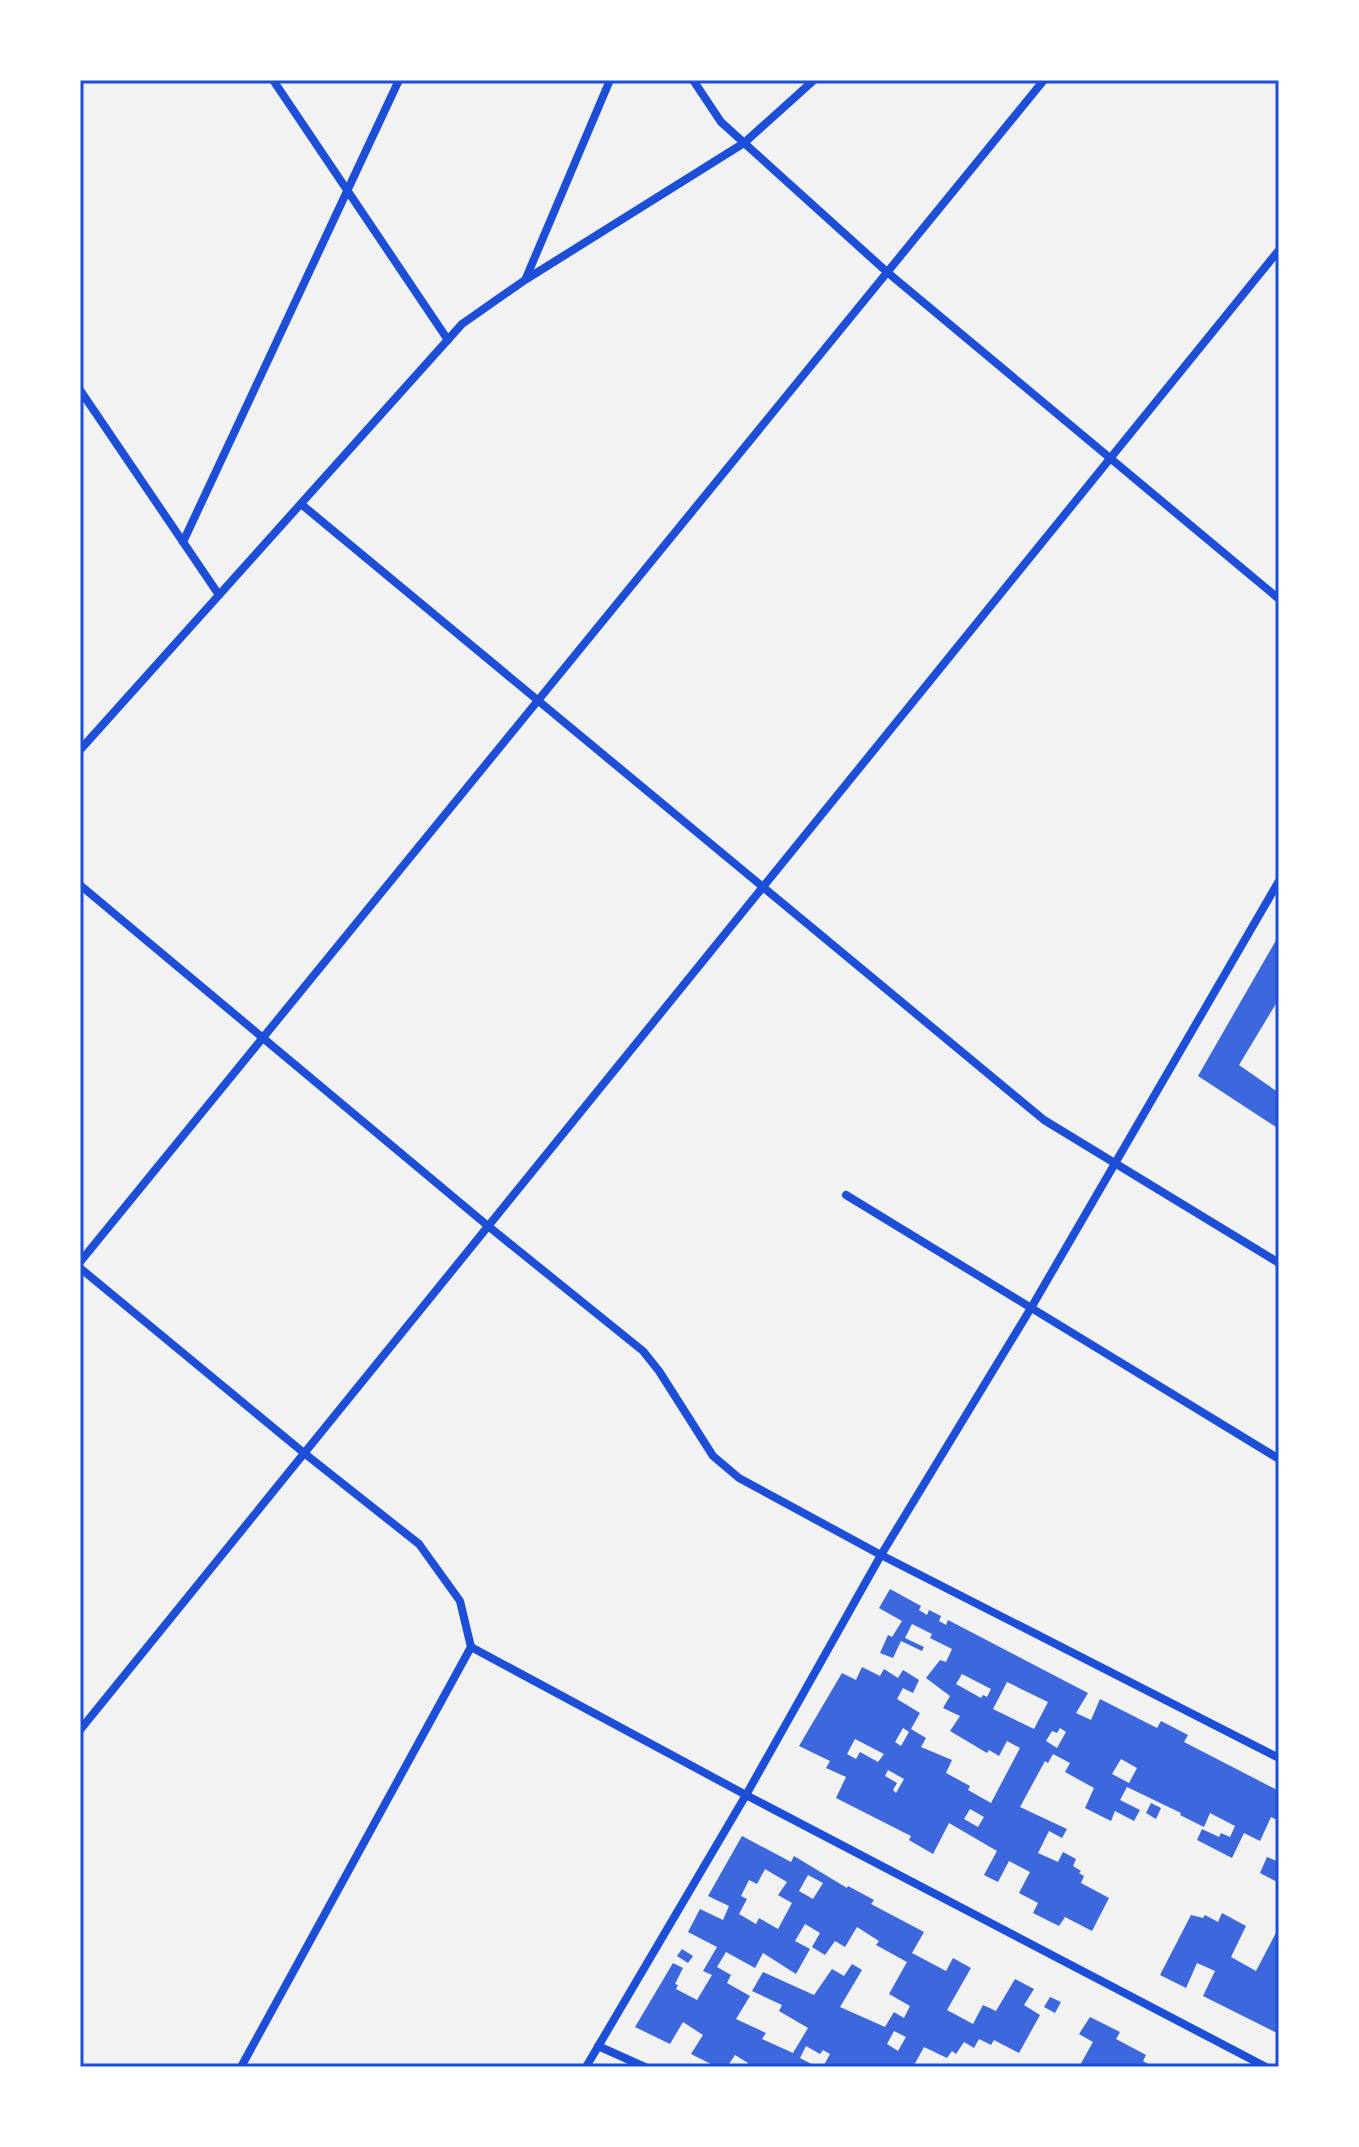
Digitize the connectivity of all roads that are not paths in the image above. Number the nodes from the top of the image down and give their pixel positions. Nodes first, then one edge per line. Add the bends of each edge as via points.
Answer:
1 (273, 80) edge
2 (399, 80) edge
3 (610, 80) edge
4 (693, 80) edge
5 (814, 80) edge
6 (1044, 80) edge
7 (744, 143) junction
8 (348, 192) junction
9 (1279, 250) edge
10 (887, 272) junction
11 (525, 280) junction
12 (448, 340) junction
13 (80, 390) edge
14 (1110, 458) junction
15 (301, 504) junction
16 (183, 542) junction
17 (219, 595) junction
18 (1279, 599) edge
19 (538, 701) junction
20 (80, 750) edge
21 (1279, 881) edge
22 (80, 885) edge
23 (762, 887) junction
24 (263, 1038) junction
25 (1115, 1163) junction
26 (846, 1195) dead end
27 (488, 1226) junction
28 (1279, 1263) edge
29 (80, 1265) edge
30 (1031, 1308) junction
31 (304, 1453) junction
32 (1279, 1459) edge
33 (881, 1555) junction
34 (471, 1647) junction
35 (80, 1730) edge
36 (1279, 1758) edge
37 (746, 1795) junction
38 (598, 2046) junction
39 (241, 2067) edge
40 (586, 2067) edge
41 (645, 2067) edge
42 (1266, 2067) edge

1 - 8 street
2 - 8 street
3 - 11 street
4 - 7 street via 721,122
5 - 7 street
6 - 10 street
7 - 10 street
7 - 11 street
8 - 12 street
8 - 16 street
9 - 14 street
10 - 14 street
10 - 19 street
11 - 12 street via 462,324
12 - 15 street
13 - 16 street
14 - 18 street
14 - 23 street
15 - 17 street
15 - 19 street
16 - 17 street
17 - 20 street
19 - 23 street
19 - 24 street
21 - 25 street
22 - 24 street
23 - 25 street via 1044,1120
23 - 27 street
24 - 27 street
24 - 29 street
25 - 28 street
25 - 30 street
26 - 30 street
27 - 31 street
27 - 33 street via 643,1351 713,1456 739,1478
29 - 31 street
30 - 32 street
30 - 33 street
31 - 34 street via 419,1544 460,1601
31 - 35 street
33 - 36 street
33 - 37 street
34 - 37 street
34 - 39 street
37 - 38 street
37 - 42 street
38 - 40 street
38 - 41 street

